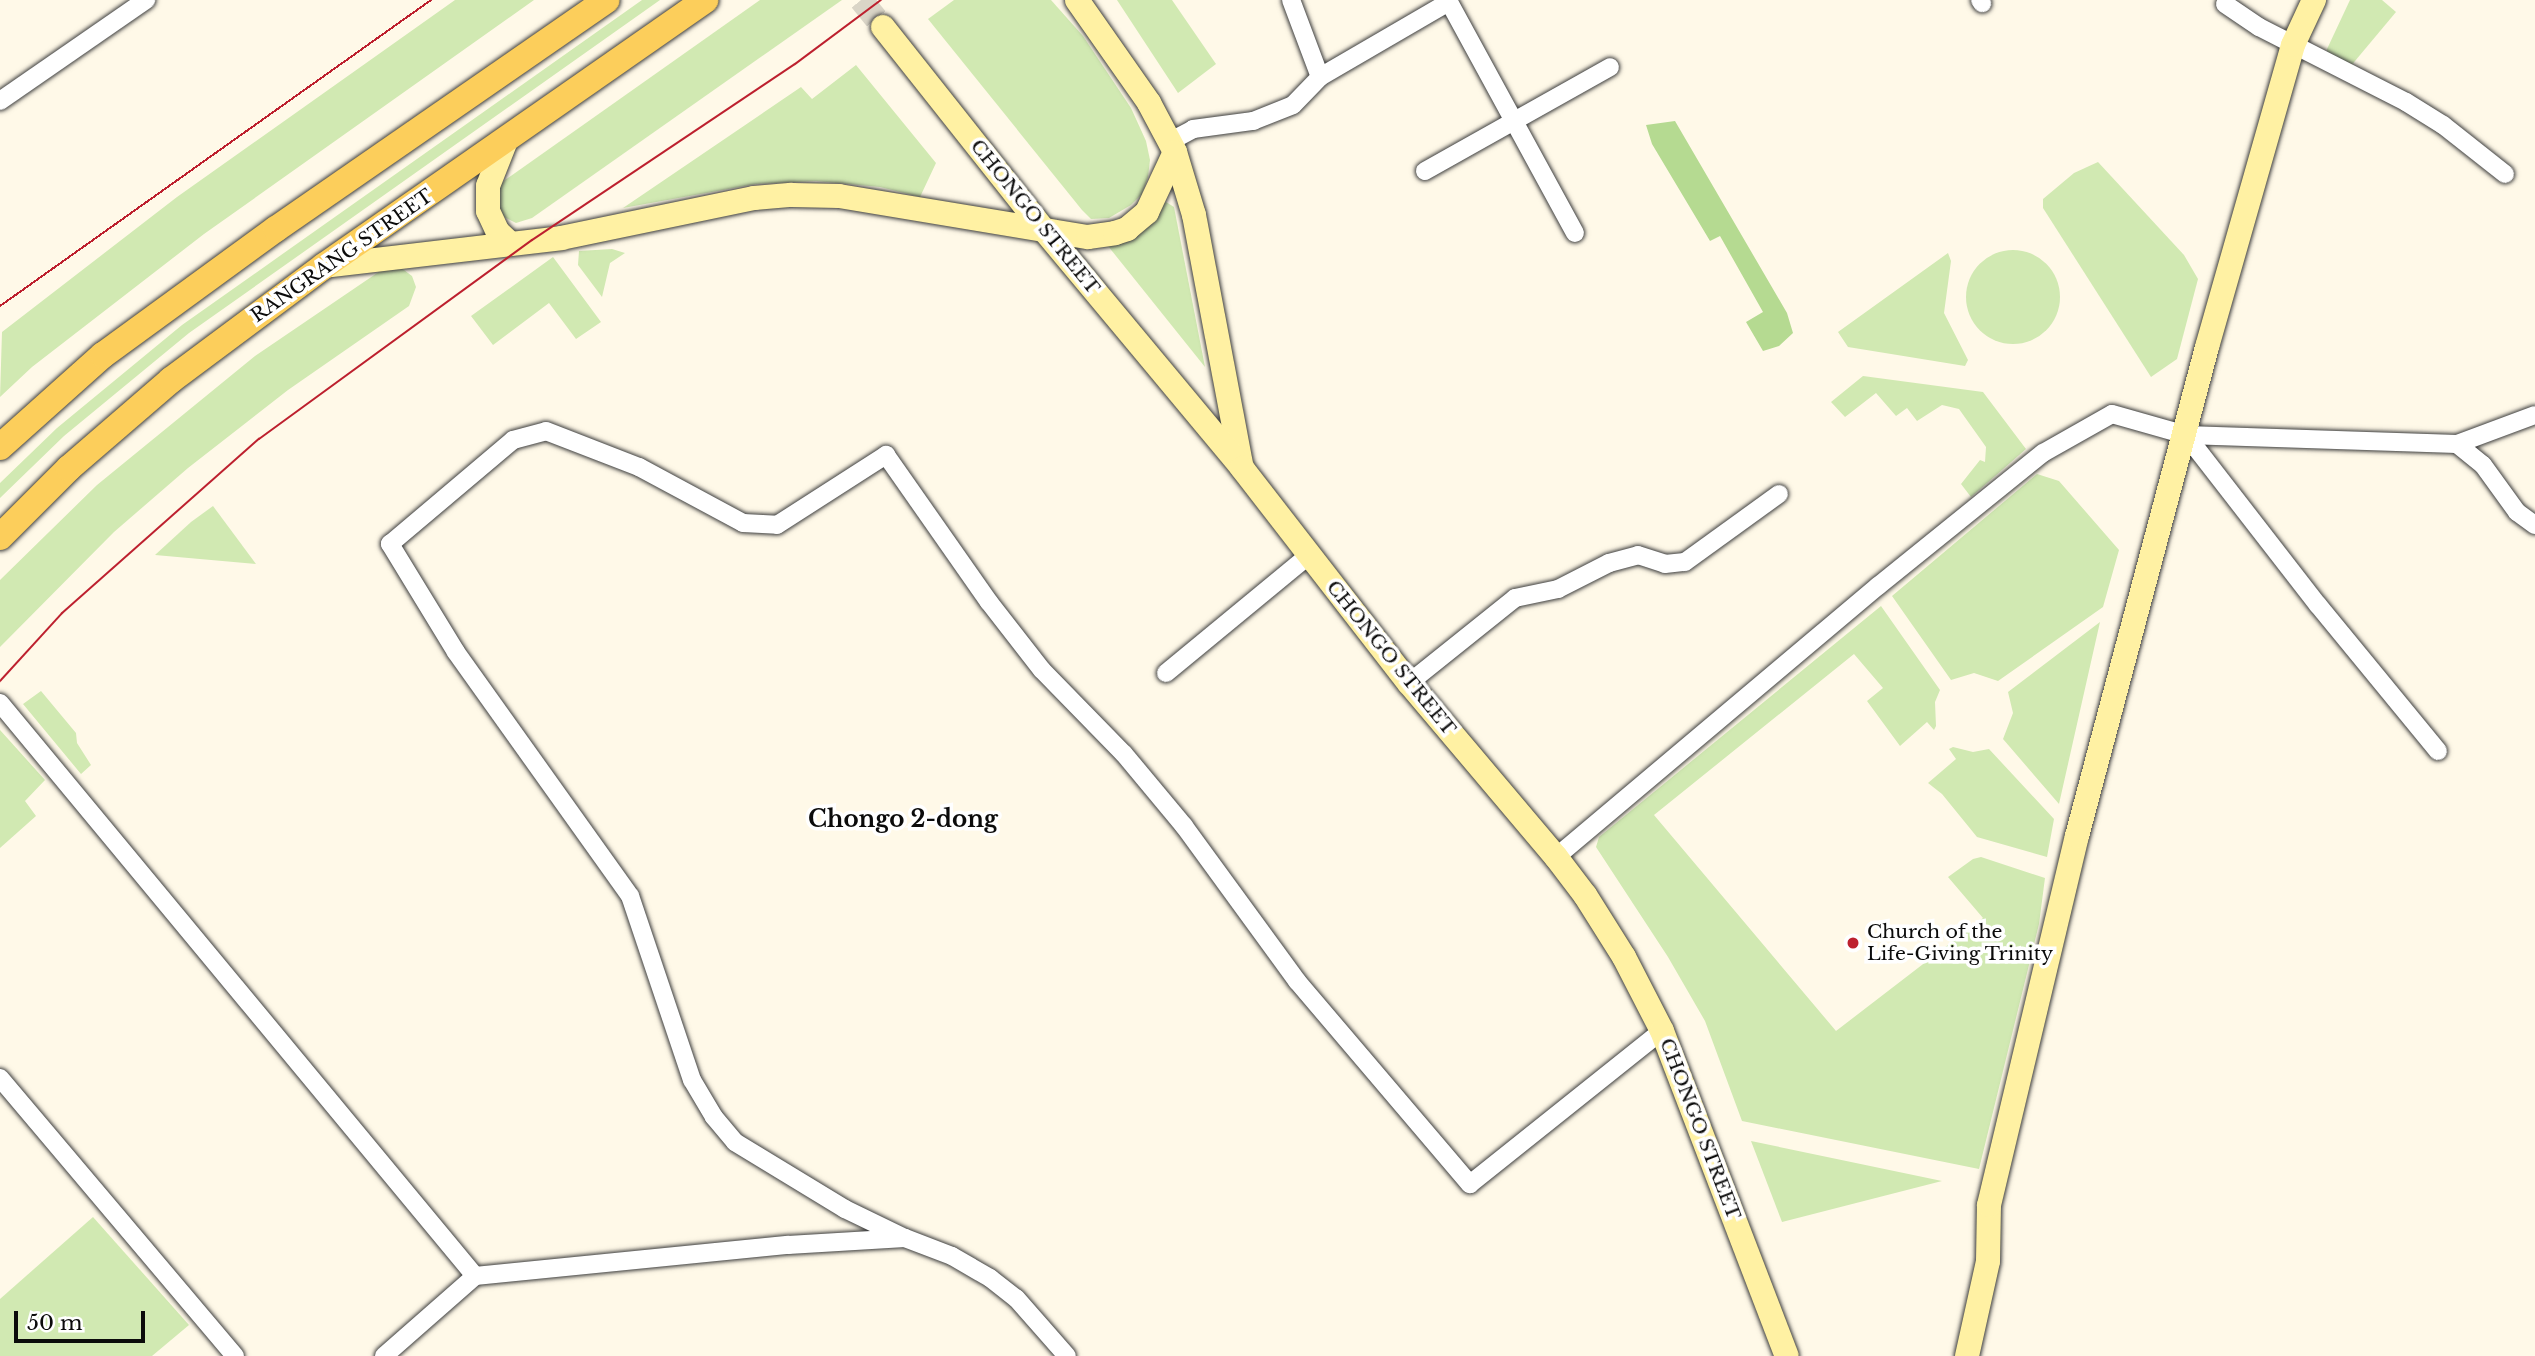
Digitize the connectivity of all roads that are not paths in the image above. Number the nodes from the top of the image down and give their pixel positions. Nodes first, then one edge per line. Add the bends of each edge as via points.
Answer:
1 (146, 0) edge
2 (607, 0) edge
3 (705, 0) edge
4 (1077, 0) edge
5 (1291, 0) edge
6 (2314, 0) edge
7 (2225, 4) dead end
8 (883, 27) tunnel mouth
9 (2293, 45) junction
10 (1610, 67) dead end
11 (1320, 77) junction
12 (0, 101) edge
13 (1514, 122) junction
14 (505, 143) junction
15 (1172, 147) junction
16 (1425, 171) dead end
17 (2505, 174) dead end
18 (1044, 230) junction
19 (1575, 233) dead end
20 (510, 243) junction
21 (324, 266) junction
22 (2535, 415) edge
23 (2186, 435) junction
24 (2457, 444) junction
25 (0, 447) edge
26 (1242, 468) junction
27 (1779, 494) dead end
28 (2535, 524) edge
29 (0, 537) edge
30 (1308, 556) junction
31 (1166, 673) dead end
32 (1409, 682) junction
33 (0, 703) edge
34 (2438, 751) dead end
35 (1556, 857) junction
36 (1662, 1031) junction
37 (0, 1077) edge
38 (905, 1238) junction
39 (475, 1276) junction
40 (235, 1356) edge
41 (384, 1356) edge
42 (1067, 1356) edge
43 (1787, 1356) edge
44 (1967, 1356) edge

1 - 12 street
2 - 25 main road via 103,355
3 - 14 main road, RANGRANG STREET
4 - 15 main road via 1149,103
5 - 11 street
6 - 9 main road
7 - 9 street
8 - 18 main road, CHONGO STREET
9 - 17 street via 2434,119
9 - 23 main road
10 - 13 street
11 - 13 street via 1449,2
11 - 15 street via 1293,105 1254,121 1193,129
13 - 16 street
13 - 19 street
14 - 20 main road via 488,186 488,211 498,232
14 - 21 main road, RANGRANG STREET
15 - 18 main road via 1154,202 1127,229 1088,237
15 - 26 main road via 1194,215
18 - 20 main road via 839,196 792,195 754,198 561,238
18 - 26 main road, CHONGO STREET
20 - 21 main road
21 - 29 main road, RANGRANG STREET via 171,380 69,468
22 - 24 street
23 - 24 street
23 - 34 street
23 - 35 street via 2112,414 2043,453
23 - 44 main road via 2077,835 1998,1165 1989,1205 1988,1261
24 - 28 street via 2483,465 2517,512
26 - 30 main road, CHONGO STREET
27 - 32 street via 1685,562 1665,565 1638,555 1609,563 1558,589 1515,598
30 - 31 street
30 - 32 main road, CHONGO STREET
32 - 35 main road, CHONGO STREET
33 - 39 street
35 - 36 main road, CHONGO STREET via 1624,957
36 - 38 street via 1469,1184 1297,981 1184,826 1124,754 1042,670 886,455 777,525 743,523 639,467 547,431 513,440 390,544 456,652 630,896 692,1080 714,1117 735,1142 845,1209
36 - 43 main road, CHONGO STREET
37 - 40 street
38 - 39 street
38 - 42 street via 952,1256 999,1285
39 - 41 street

